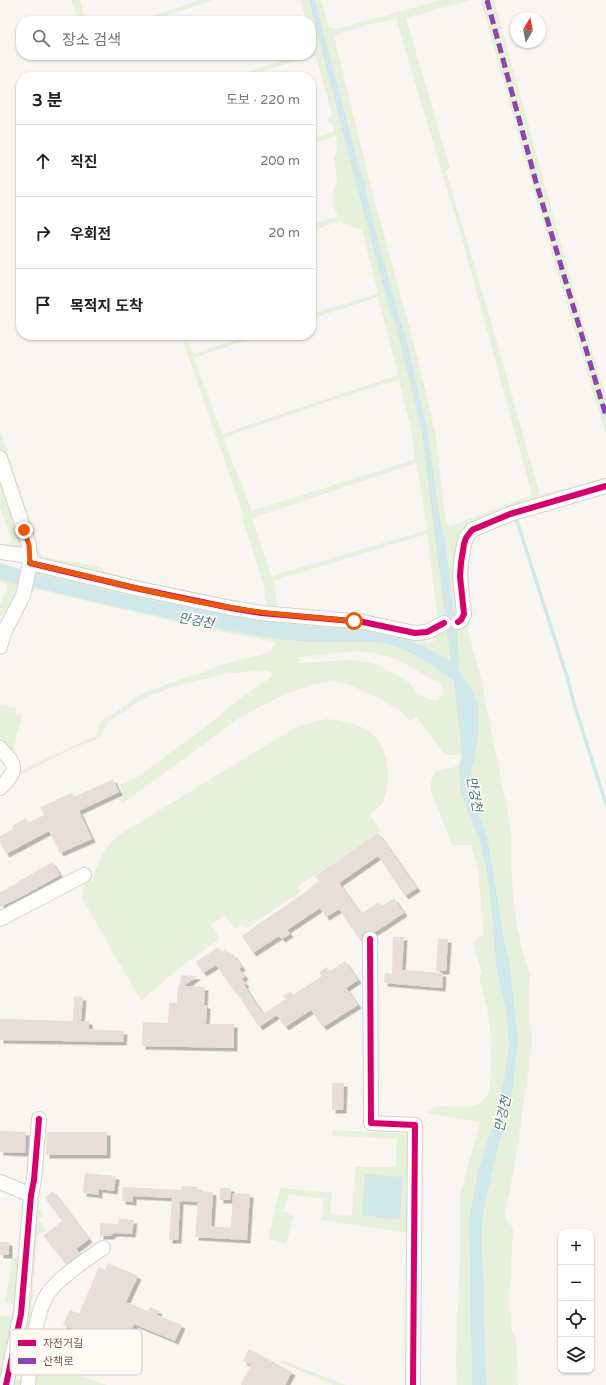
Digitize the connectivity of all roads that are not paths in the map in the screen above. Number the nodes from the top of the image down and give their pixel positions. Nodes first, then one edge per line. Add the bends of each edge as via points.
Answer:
1 (0, 458) edge
2 (606, 486) edge
3 (0, 552) edge
4 (30, 563) junction
5 (0, 647) edge
6 (0, 748) edge
7 (0, 788) edge
8 (84, 875) dead end
9 (0, 919) edge
10 (370, 939) dead end
11 (39, 1119) dead end
12 (0, 1182) edge
13 (31, 1195) junction
14 (103, 1248) dead end
15 (18, 1329) edge
16 (37, 1329) edge
17 (10, 1366) edge
18 (29, 1375) edge
19 (6, 1385) edge
20 (28, 1385) edge
21 (414, 1385) edge

1 - 4 street via 29,545
2 - 4 street via 510,514 472,530 466,538 461,563 464,614 461,620 427,632 415,633 363,622 231,608
3 - 4 street
4 - 5 street via 23,596 4,632
6 - 7 street via 13,763 14,769 10,778
8 - 9 street
10 - 21 street via 371,1123 415,1125
11 - 13 street
12 - 13 street
13 - 15 street
14 - 16 street via 59,1281 47,1294
17 - 19 street
18 - 20 street

